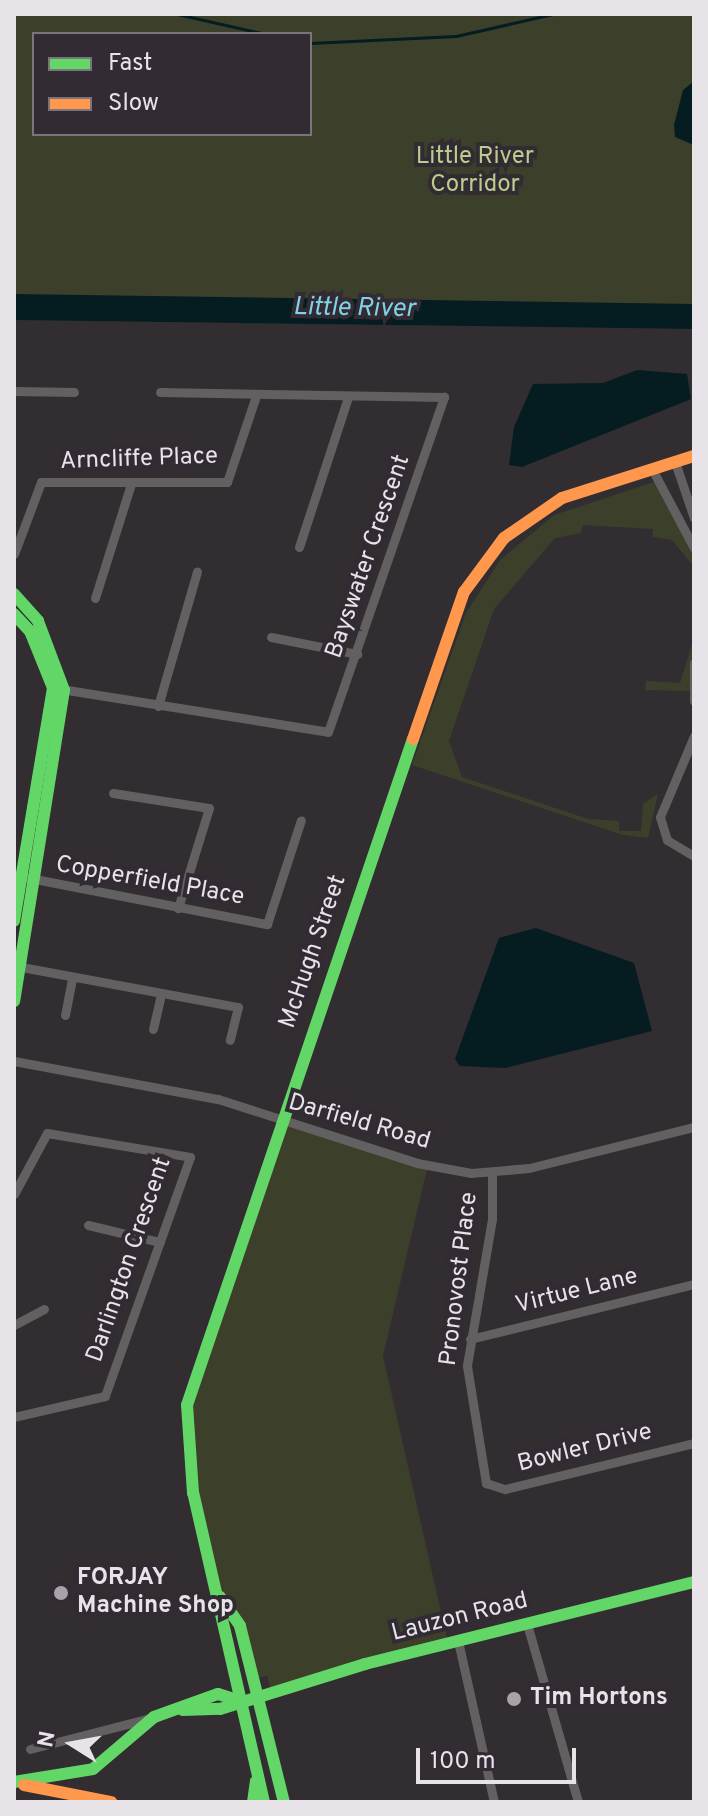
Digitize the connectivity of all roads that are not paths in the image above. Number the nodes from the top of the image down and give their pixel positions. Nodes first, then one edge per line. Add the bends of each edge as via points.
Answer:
1 (14, 391) edge
2 (74, 392) dead end
3 (160, 392) dead end
4 (256, 396) junction
5 (348, 397) junction
6 (694, 456) edge
7 (675, 462) junction
8 (652, 469) junction
9 (131, 484) junction
10 (694, 518) edge
11 (299, 547) dead end
12 (694, 548) edge
13 (14, 554) edge
14 (197, 572) dead end
15 (14, 594) edge
16 (95, 598) dead end
17 (14, 614) edge
18 (271, 637) dead end
19 (357, 654) junction
20 (694, 663) edge
21 (59, 689) junction
22 (694, 701) edge
23 (158, 706) junction
24 (694, 736) edge
25 (113, 793) dead end
26 (301, 820) dead end
27 (694, 856) edge
28 (18, 876) edge
29 (37, 881) junction
30 (178, 908) junction
31 (14, 921) edge
32 (17, 966) edge
33 (72, 978) junction
34 (161, 993) junction
35 (14, 1001) edge
36 (65, 1015) dead end
37 (153, 1029) dead end
38 (230, 1040) dead end
39 (14, 1061) edge
40 (280, 1121) junction
41 (694, 1127) edge
42 (492, 1175) junction
43 (14, 1194) edge
44 (88, 1225) dead end
45 (160, 1242) junction
46 (694, 1284) edge
47 (44, 1309) dead end
48 (14, 1325) edge
49 (470, 1339) junction
50 (14, 1417) edge
51 (694, 1443) edge
52 (486, 1483) joint
53 (694, 1582) edge
54 (220, 1597) junction
55 (527, 1624) junction
56 (458, 1641) junction
57 (257, 1695) junction
58 (238, 1700) junction
59 (154, 1717) junction
60 (30, 1749) dead end
61 (257, 1774) junction
62 (14, 1783) edge
63 (111, 1802) edge
64 (253, 1802) edge
65 (264, 1802) edge
66 (284, 1802) edge
67 (494, 1802) edge
68 (578, 1802) edge

1 - 2 street
3 - 4 street, Bayswater Crescent
4 - 5 street, Bayswater Crescent
4 - 9 street, Arncliffe Place via 227,482
5 - 11 street
5 - 19 street, Bayswater Crescent via 444,397
6 - 7 main road, McHugh Street
7 - 8 main road, McHugh Street
7 - 10 street
8 - 12 street
8 - 40 main road, McHugh Street via 610,478 532,516 504,538 464,592
9 - 13 street, Arncliffe Place via 41,482
9 - 16 street
14 - 23 street
15 - 21 main road via 38,621
17 - 21 main road via 30,631
18 - 19 street
19 - 23 street, Bayswater Crescent via 336,721 317,736
20 - 22 street
21 - 23 street, Bayswater Crescent
21 - 28 main road
21 - 29 main road
24 - 27 street via 660,817 667,840
25 - 30 street via 209,808
26 - 30 street, Copperfield Place via 267,924
28 - 29 street, Copperfield Place
28 - 31 main road
29 - 30 street, Copperfield Place
29 - 32 main road
32 - 33 street
32 - 35 main road
33 - 34 street
33 - 36 street
34 - 37 street
34 - 38 street via 238,1007
39 - 40 street, Darfield Road via 218,1099
40 - 42 street, Darfield Road via 417,1163
40 - 54 main road, McHugh Street via 187,1405 193,1493
41 - 42 street, Darfield Road
42 - 49 street, Pronovost Place via 492,1219
43 - 45 street, Darlington Crescent via 47,1133 190,1157
44 - 45 street
45 - 50 street, Darlington Crescent via 105,1396
46 - 49 street, Virtue Lane
47 - 48 street
49 - 52 street, Pronovost Place via 469,1411
51 - 52 street, Bowler Drive via 505,1489
53 - 55 main road, Lauzon Road
54 - 57 main road, McHugh Street via 240,1626
54 - 58 main road, McHugh Street
55 - 56 main road, Lauzon Road
55 - 68 street
56 - 57 main road, Lauzon Road
56 - 67 street
57 - 58 main road, Lauzon Road
57 - 66 main road, McHugh Street
58 - 59 main road, Lauzon Road via 218,1694
58 - 61 main road, McHugh Street
59 - 60 street, Lauzon Road
59 - 62 main road via 93,1769
61 - 64 main road
61 - 65 main road, McHugh Street
62 - 63 main road

